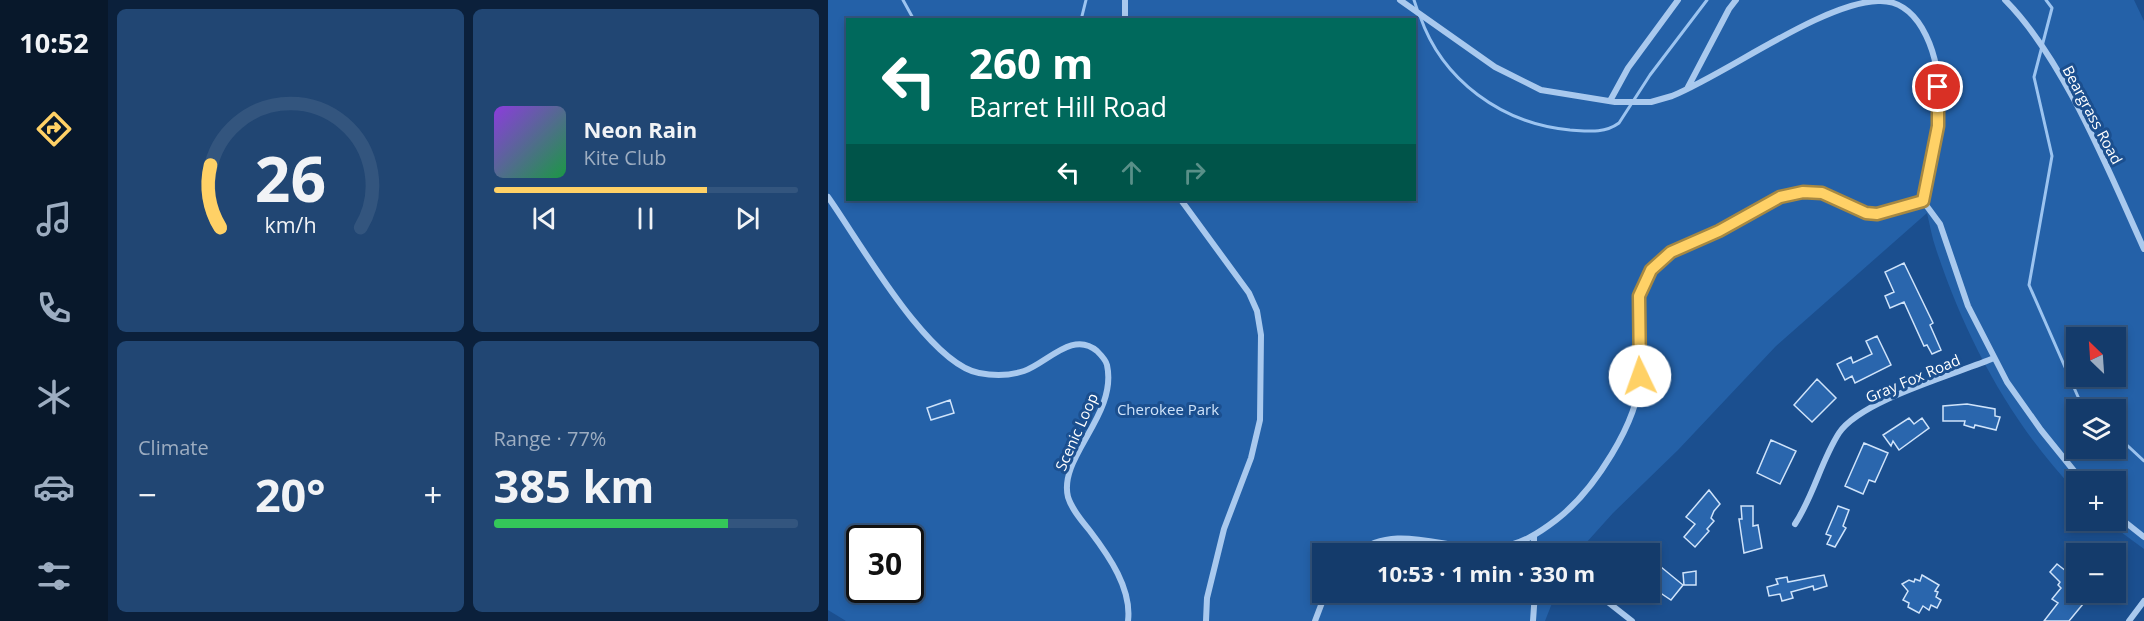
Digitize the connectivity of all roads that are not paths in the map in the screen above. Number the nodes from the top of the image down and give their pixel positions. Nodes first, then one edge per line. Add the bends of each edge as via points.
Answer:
1 (1125, 0) edge
2 (1400, 0) edge
3 (1678, 0) edge
4 (1736, 0) edge
5 (2004, 0) edge
6 (1125, 18) edge
7 (1687, 90) junction
8 (1612, 102) junction
9 (828, 197) edge
10 (1181, 201) edge
11 (1923, 201) junction
12 (2144, 249) edge
13 (1994, 358) junction
14 (2074, 471) edge
15 (2126, 523) edge
16 (1795, 524) dead end
17 (1534, 537) junction
18 (2144, 537) edge
19 (1373, 543) edge
20 (1448, 543) edge
21 (1511, 543) edge
22 (1534, 543) edge
23 (2144, 601) edge
24 (1322, 603) edge
25 (1534, 603) edge
26 (1609, 603) edge
27 (1128, 621) edge
28 (1206, 621) edge
29 (1315, 621) edge
30 (1533, 621) edge
31 (1632, 621) edge
32 (2129, 621) edge

1 - 6 street
2 - 8 street via 1495,67 1540,90
3 - 8 street via 1628,68
4 - 7 street
5 - 12 street, Beargrass Road via 2035,38 2078,108
7 - 8 street via 1651,102
7 - 11 street via 1837,11 1877,0 1898,4 1910,12 1923,30 1937,74 1938,126
9 - 27 street, Scenic Loop via 904,311 940,348 970,370 999,375 1019,372 1075,344 1088,345 1102,355 1107,365 1105,404 1073,468 1068,490 1075,512 1113,564 1130,610
10 - 28 street via 1249,293 1261,335 1260,420 1251,458 1224,529
11 - 13 street via 1940,224 1959,284
11 - 17 street via 1877,214 1816,191 1792,194 1664,257 1651,270 1639,296 1640,376 1631,417 1582,495
13 - 14 street via 2041,430
13 - 16 street, Gray Fox Road via 1912,389 1846,425
15 - 18 street
17 - 21 street
17 - 22 street
19 - 20 street via 1388,538
23 - 32 street
24 - 29 street
25 - 30 street
26 - 31 street

